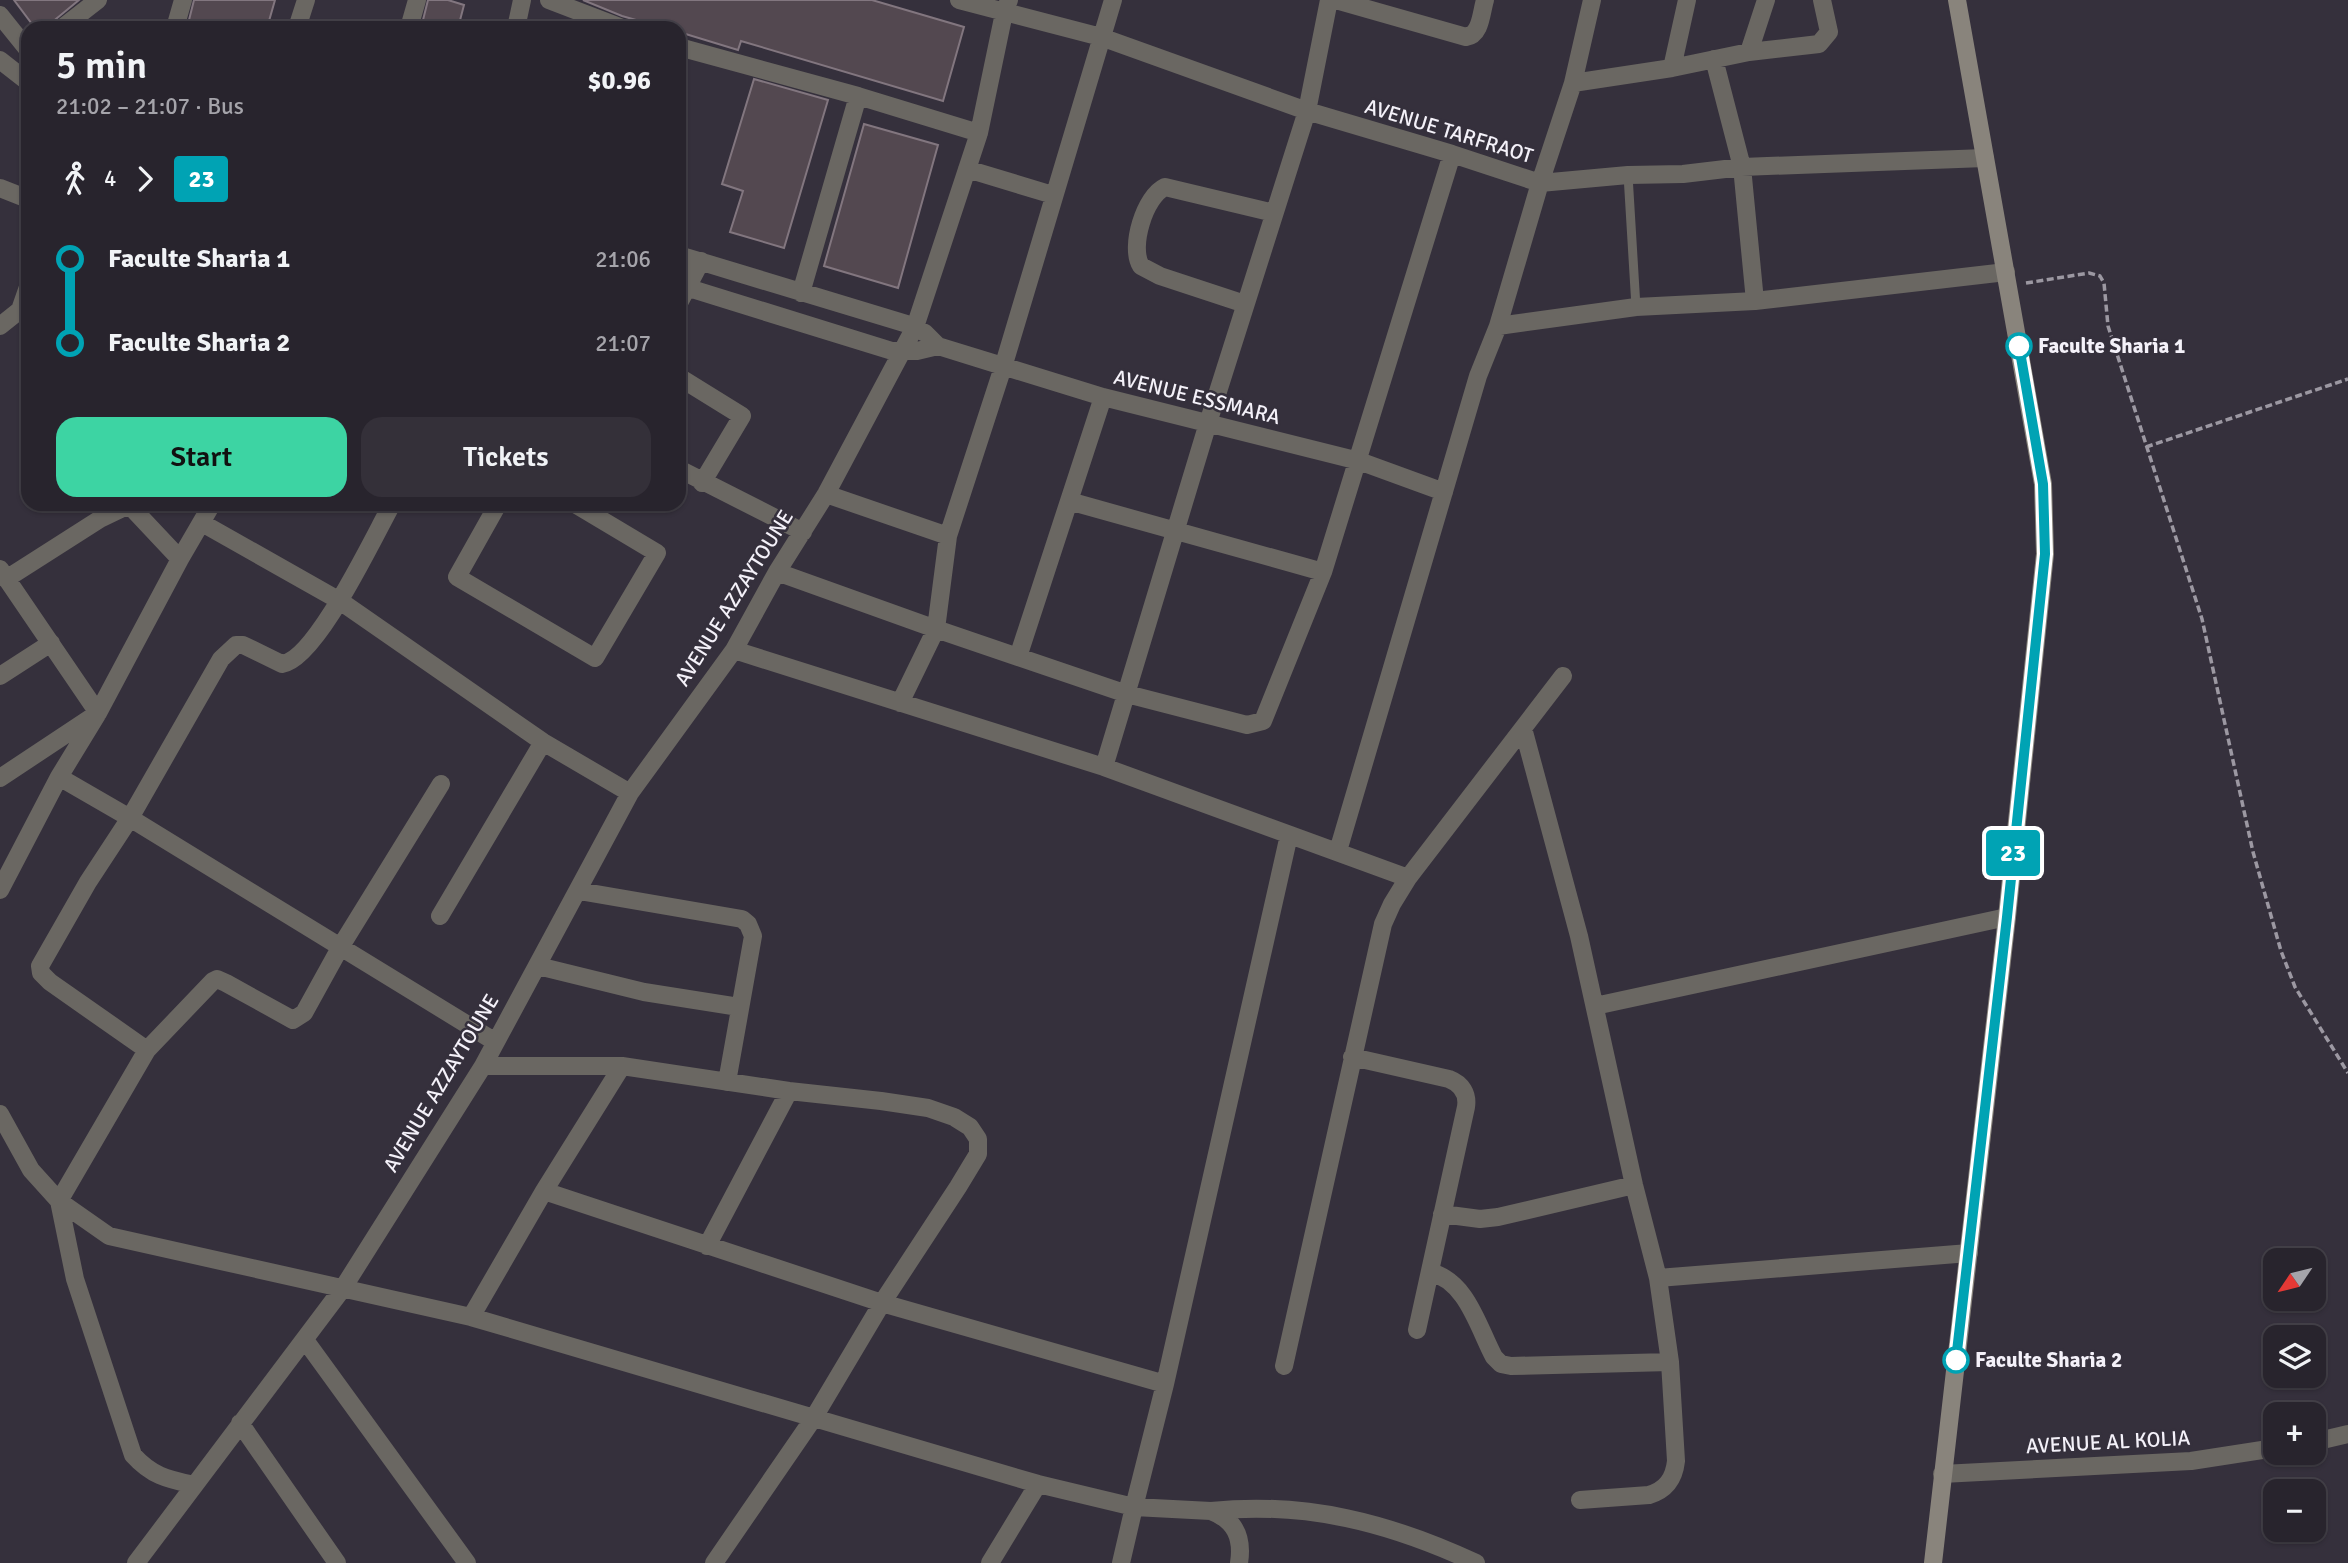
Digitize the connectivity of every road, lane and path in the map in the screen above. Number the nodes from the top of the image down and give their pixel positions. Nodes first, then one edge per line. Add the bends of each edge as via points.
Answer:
1 (98, 0) edge
2 (183, 0) edge
3 (306, 0) edge
4 (417, 0) edge
5 (522, 0) edge
6 (549, 0) edge
7 (959, 0) edge
8 (1113, 0) edge
9 (1329, 0) edge
10 (1336, 0) edge
11 (1485, 0) edge
12 (1592, 0) edge
13 (1688, 0) edge
14 (1766, 0) edge
15 (1822, 0) edge
16 (1957, 0) edge
17 (1006, 7) edge
18 (0, 15) edge
19 (71, 21) edge
20 (178, 21) edge
21 (299, 21) edge
22 (411, 21) edge
23 (518, 21) edge
24 (604, 21) edge
25 (1101, 37) junction
26 (21, 41) edge
27 (686, 49) edge
28 (1749, 52) junction
29 (1714, 59) junction
30 (0, 60) edge
31 (1672, 68) junction
32 (21, 76) edge
33 (1573, 83) junction
34 (858, 96) junction
35 (1307, 111) junction
36 (979, 133) junction
37 (1451, 153) junction
38 (1986, 158) junction
39 (1742, 167) junction
40 (967, 169) junction
41 (1628, 175) junction
42 (1540, 183) junction
43 (0, 188) edge
44 (1053, 195) junction
45 (21, 196) edge
46 (1274, 213) junction
47 (686, 256) edge
48 (701, 261) junction
49 (2007, 279) junction
50 (686, 285) edge
51 (686, 293) edge
52 (802, 293) junction
53 (1755, 301) junction
54 (1245, 304) junction
55 (21, 307) edge
56 (1636, 307) junction
57 (0, 326) edge
58 (1498, 326) junction
59 (915, 327) junction
60 (938, 346) junction
61 (903, 352) junction
62 (1004, 364) junction
63 (2348, 379) edge
64 (686, 381) edge
65 (1103, 397) junction
66 (1208, 423) junction
67 (2146, 447) junction
68 (1359, 461) junction
69 (686, 473) edge
70 (702, 483) junction
71 (1444, 492) junction
72 (826, 494) junction
73 (1069, 501) junction
74 (117, 511) edge
75 (135, 511) edge
76 (208, 511) edge
77 (388, 511) edge
78 (494, 511) edge
79 (598, 511) edge
80 (202, 523) junction
81 (1177, 531) junction
82 (803, 533) junction
83 (948, 536) junction
84 (180, 559) junction
85 (777, 572) junction
86 (1323, 572) junction
87 (3, 574) edge
88 (340, 601) junction
89 (936, 629) junction
90 (51, 643) junction
91 (734, 650) junction
92 (1018, 657) junction
93 (0, 676) edge
94 (1563, 676) dead end
95 (1127, 694) junction
96 (900, 703) junction
97 (98, 713) junction
98 (1523, 728) junction
99 (543, 742) junction
100 (1104, 767) junction
101 (0, 778) edge
102 (59, 778) junction
103 (440, 784) dead end
104 (630, 793) junction
105 (130, 818) junction
106 (1289, 835) junction
107 (1338, 851) junction
108 (1408, 878) junction
109 (0, 890) edge
110 (579, 891) junction
111 (440, 916) dead end
112 (2007, 917) junction
113 (341, 946) junction
114 (538, 966) junction
115 (1595, 1006) junction
116 (739, 1007) junction
117 (494, 1041) junction
118 (147, 1050) junction
119 (1352, 1058) junction
120 (482, 1066) junction
121 (622, 1066) junction
122 (2348, 1073) edge
123 (727, 1082) junction
124 (789, 1091) junction
125 (0, 1114) edge
126 (1634, 1185) junction
127 (544, 1191) junction
128 (59, 1201) junction
129 (1442, 1214) junction
130 (707, 1246) junction
131 (1969, 1253) junction
132 (1430, 1272) junction
133 (1658, 1278) junction
134 (343, 1288) junction
135 (881, 1303) junction
136 (471, 1317) junction
137 (1417, 1330) dead end
138 (304, 1340) junction
139 (1670, 1362) junction
140 (1284, 1366) dead end
141 (1165, 1384) junction
142 (813, 1419) junction
143 (240, 1423) junction
144 (2348, 1434) edge
145 (2326, 1439) edge
146 (2263, 1450) edge
147 (1942, 1474) junction
148 (1038, 1484) junction
149 (194, 1485) junction
150 (1580, 1500) dead end
151 (1134, 1507) junction
152 (1211, 1511) junction
153 (136, 1563) edge
154 (337, 1563) edge
155 (467, 1563) edge
156 (713, 1563) edge
157 (989, 1563) edge
158 (1121, 1563) edge
159 (1238, 1563) edge
160 (1476, 1563) edge
161 (1933, 1563) edge

1 - 19 street
2 - 20 street
3 - 21 street
4 - 22 street
5 - 23 street
6 - 24 street
7 - 17 street, AVENUE TARFRAOT
8 - 25 street
9 - 35 street
10 - 11 street via 1466,37 1476,32
12 - 33 street
13 - 31 street
14 - 28 street
15 - 28 street via 1829,32 1819,44
16 - 38 street
17 - 25 street, AVENUE TARFRAOT
17 - 36 street, AVENUE AZZAYTOUNE
18 - 26 street
25 - 35 street, AVENUE TARFRAOT
25 - 44 street
27 - 34 street
28 - 29 street
29 - 31 street
29 - 39 street
30 - 32 street
31 - 33 street
33 - 42 street
34 - 36 street
34 - 52 street
35 - 37 street, AVENUE TARFRAOT
35 - 46 street
36 - 40 street, AVENUE AZZAYTOUNE
37 - 42 street, AVENUE TARFRAOT
37 - 68 street
38 - 39 street, AVENUE TARFRAOT
38 - 49 street
39 - 41 street, AVENUE TARFRAOT
39 - 53 street
40 - 44 street
40 - 59 street, AVENUE AZZAYTOUNE
41 - 42 street, AVENUE TARFRAOT
41 - 56 lane
42 - 58 street
43 - 45 street
44 - 62 street
46 - 54 street
46 - 54 street via 1165,187 1151,197 1141,225 1136,250 1142,266
47 - 48 street, AVENUE ESSMARA
48 - 50 street
48 - 52 street, AVENUE ESSMARA
49 - 53 street
49 - 67 path via 2089,272 2100,276 2108,326
49 - 112 street via 2046,522
51 - 61 street, AVENUE ESSMARA
52 - 59 street, AVENUE ESSMARA
53 - 56 street
54 - 66 street
55 - 57 street
56 - 58 street
58 - 71 street via 1478,376
59 - 60 street, AVENUE ESSMARA
59 - 61 street, AVENUE AZZAYTOUNE
60 - 61 street, AVENUE ESSMARA
60 - 62 street, AVENUE ESSMARA
61 - 72 street, AVENUE AZZAYTOUNE
62 - 65 street, AVENUE ESSMARA
62 - 83 street
63 - 67 path
64 - 70 street via 742,416
65 - 66 street, AVENUE ESSMARA
65 - 73 street
66 - 68 street, AVENUE ESSMARA
66 - 81 street
67 - 122 path via 2203,619 2253,852 2281,951 2295,987
68 - 71 street, AVENUE ESSMARA
68 - 86 street
69 - 70 street
70 - 82 street
71 - 107 street
72 - 82 street, AVENUE AZZAYTOUNE
72 - 83 street
73 - 81 street
73 - 92 street
74 - 87 street
75 - 84 street
76 - 80 street
77 - 88 street
78 - 79 street via 457,577 595,658 657,553
80 - 84 street
80 - 88 street
81 - 86 street
81 - 95 street
82 - 85 street, AVENUE AZZAYTOUNE
83 - 89 street
84 - 97 street
85 - 89 street
85 - 91 street, AVENUE AZZAYTOUNE
86 - 95 street via 1263,721 1247,725
87 - 90 street
88 - 99 street
88 - 105 street via 301,654 289,663 243,645 228,650
89 - 92 street
89 - 96 street
90 - 93 street
90 - 97 street
91 - 96 street
91 - 104 street, AVENUE AZZAYTOUNE
92 - 95 street
94 - 98 street
95 - 100 street
96 - 100 street
97 - 101 street
97 - 102 street
98 - 108 street
98 - 115 street
99 - 104 street
99 - 111 street
100 - 106 street
102 - 105 street
102 - 109 street
103 - 113 street
104 - 110 street, AVENUE AZZAYTOUNE
105 - 113 street
105 - 118 street via 40,966 50,982
106 - 107 street
106 - 141 street
107 - 108 street
108 - 119 street via 1378,940
110 - 114 street, AVENUE AZZAYTOUNE
110 - 116 street via 742,919 753,936
112 - 115 street
112 - 131 street
113 - 117 street
113 - 118 street via 300,1017 293,1020 217,979
114 - 116 street via 643,992
114 - 117 street, AVENUE AZZAYTOUNE
115 - 126 street
116 - 123 street
117 - 120 street, AVENUE AZZAYTOUNE
118 - 128 street
119 - 129 street via 1450,1079 1464,1091 1466,1102
119 - 140 street
120 - 121 street
120 - 134 street, AVENUE AZZAYTOUNE
121 - 123 street
121 - 127 street
123 - 124 street
124 - 130 street
124 - 135 street via 928,1108 954,1116 978,1139 978,1154
125 - 128 street via 31,1170
126 - 129 street via 1498,1217
126 - 133 street
127 - 130 street
127 - 136 street
128 - 134 street via 109,1236
128 - 149 street via 75,1279 133,1455 160,1477
129 - 132 street
130 - 135 street
131 - 133 street
131 - 147 street
132 - 137 street
132 - 139 street via 1457,1287 1501,1364
133 - 139 street
134 - 136 street
134 - 138 street, AVENUE AZZAYTOUNE
135 - 141 street
135 - 142 street
136 - 142 street
138 - 143 street, AVENUE AZZAYTOUNE
138 - 155 street
139 - 150 street via 1676,1461 1669,1483 1649,1495
141 - 151 street
142 - 148 street
142 - 156 street
143 - 149 street, AVENUE AZZAYTOUNE
143 - 154 street
144 - 145 street
146 - 147 street, AVENUE AL KOLIA via 2178,1462
147 - 161 street
148 - 151 street
148 - 157 street
149 - 153 street, AVENUE AZZAYTOUNE
151 - 152 street
151 - 158 street
152 - 159 street via 1235,1528 1241,1547
152 - 160 street via 1258,1507 1328,1514 1408,1536

